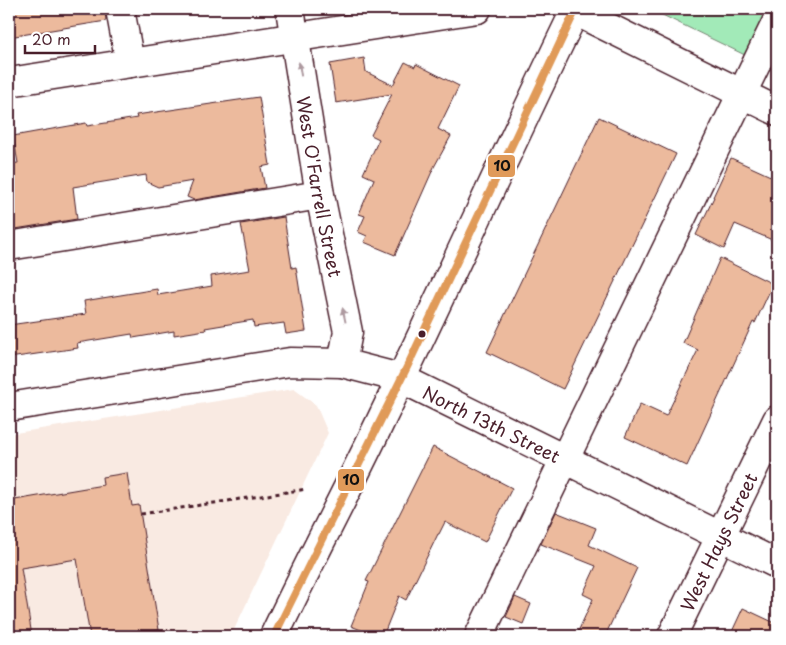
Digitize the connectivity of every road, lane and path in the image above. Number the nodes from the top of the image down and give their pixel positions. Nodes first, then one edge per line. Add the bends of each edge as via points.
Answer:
1 (120, 9) edge
2 (290, 9) edge
3 (574, 9) edge
4 (462, 10) edge
5 (777, 21) edge
6 (295, 38) junction
7 (130, 63) junction
8 (9, 82) edge
9 (742, 94) junction
10 (777, 111) edge
11 (320, 195) junction
12 (9, 246) edge
13 (342, 363) junction
14 (400, 378) junction
15 (9, 407) edge
16 (777, 420) edge
17 (565, 458) junction
18 (307, 489) dead end
19 (141, 514) dead end
20 (721, 536) junction
21 (777, 564) edge
22 (274, 636) edge
23 (479, 636) edge
24 (672, 636) edge

1 - 7 street
2 - 6 street, West O'Farrell Street
3 - 9 street
3 - 14 street
4 - 6 street
5 - 9 street
6 - 7 street
11 -> 6 street, West O'Farrell Street
7 - 8 street
9 - 10 street
9 - 17 street
11 - 12 street
13 -> 11 street, West O'Farrell Street via 348,332
13 - 14 street, North 13th Street
13 - 15 street, North 13th Street via 290,362
14 - 17 street, North 13th Street
14 - 22 street
16 - 20 street, West Hays Street
17 - 20 street, North 13th Street
17 - 23 street
18 - 19 path
20 - 21 street, North 13th Street
20 - 24 street, West Hays Street

